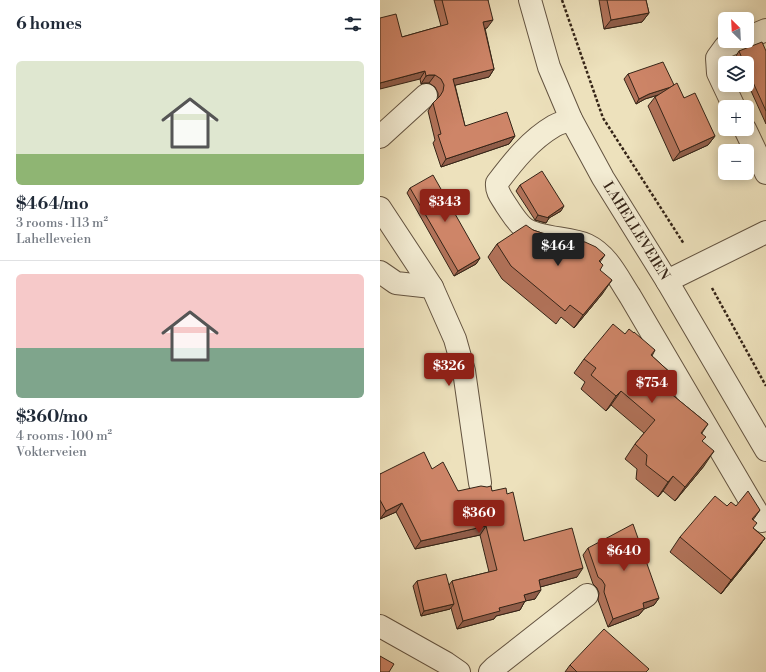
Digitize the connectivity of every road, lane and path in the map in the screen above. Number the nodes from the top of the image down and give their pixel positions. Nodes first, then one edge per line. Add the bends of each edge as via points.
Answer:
1 (530, 0) edge
2 (562, 0) edge
3 (766, 30) edge
4 (754, 35) edge
5 (724, 48) edge
6 (426, 95) dead end
7 (731, 100) edge
8 (571, 119) junction
9 (748, 136) edge
10 (380, 137) edge
11 (766, 173) edge
12 (380, 208) edge
13 (766, 232) edge
14 (686, 246) dead end
15 (380, 272) edge
16 (667, 281) junction
17 (711, 285) dead end
18 (432, 287) junction
19 (766, 386) edge
20 (766, 450) edge
21 (480, 483) dead end
22 (762, 521) dead end
23 (587, 595) dead end
24 (380, 626) edge
25 (448, 669) edge
26 (490, 672) edge

1 - 8 street, LAHELLEVEIEN via 549,67
2 - 14 path via 604,118
3 - 4 street
5 - 7 street via 717,58 718,73
6 - 10 street
8 - 16 street, LAHELLEVEIEN via 603,178
8 - 22 street via 555,125 539,136 514,160 497,183 499,193 526,230 587,245 608,262
9 - 11 street
12 - 18 street
13 - 16 street
15 - 18 street via 396,283
16 - 20 street, LAHELLEVEIEN
17 - 19 path
18 - 21 street via 455,339 464,371
23 - 26 street
24 - 25 street

